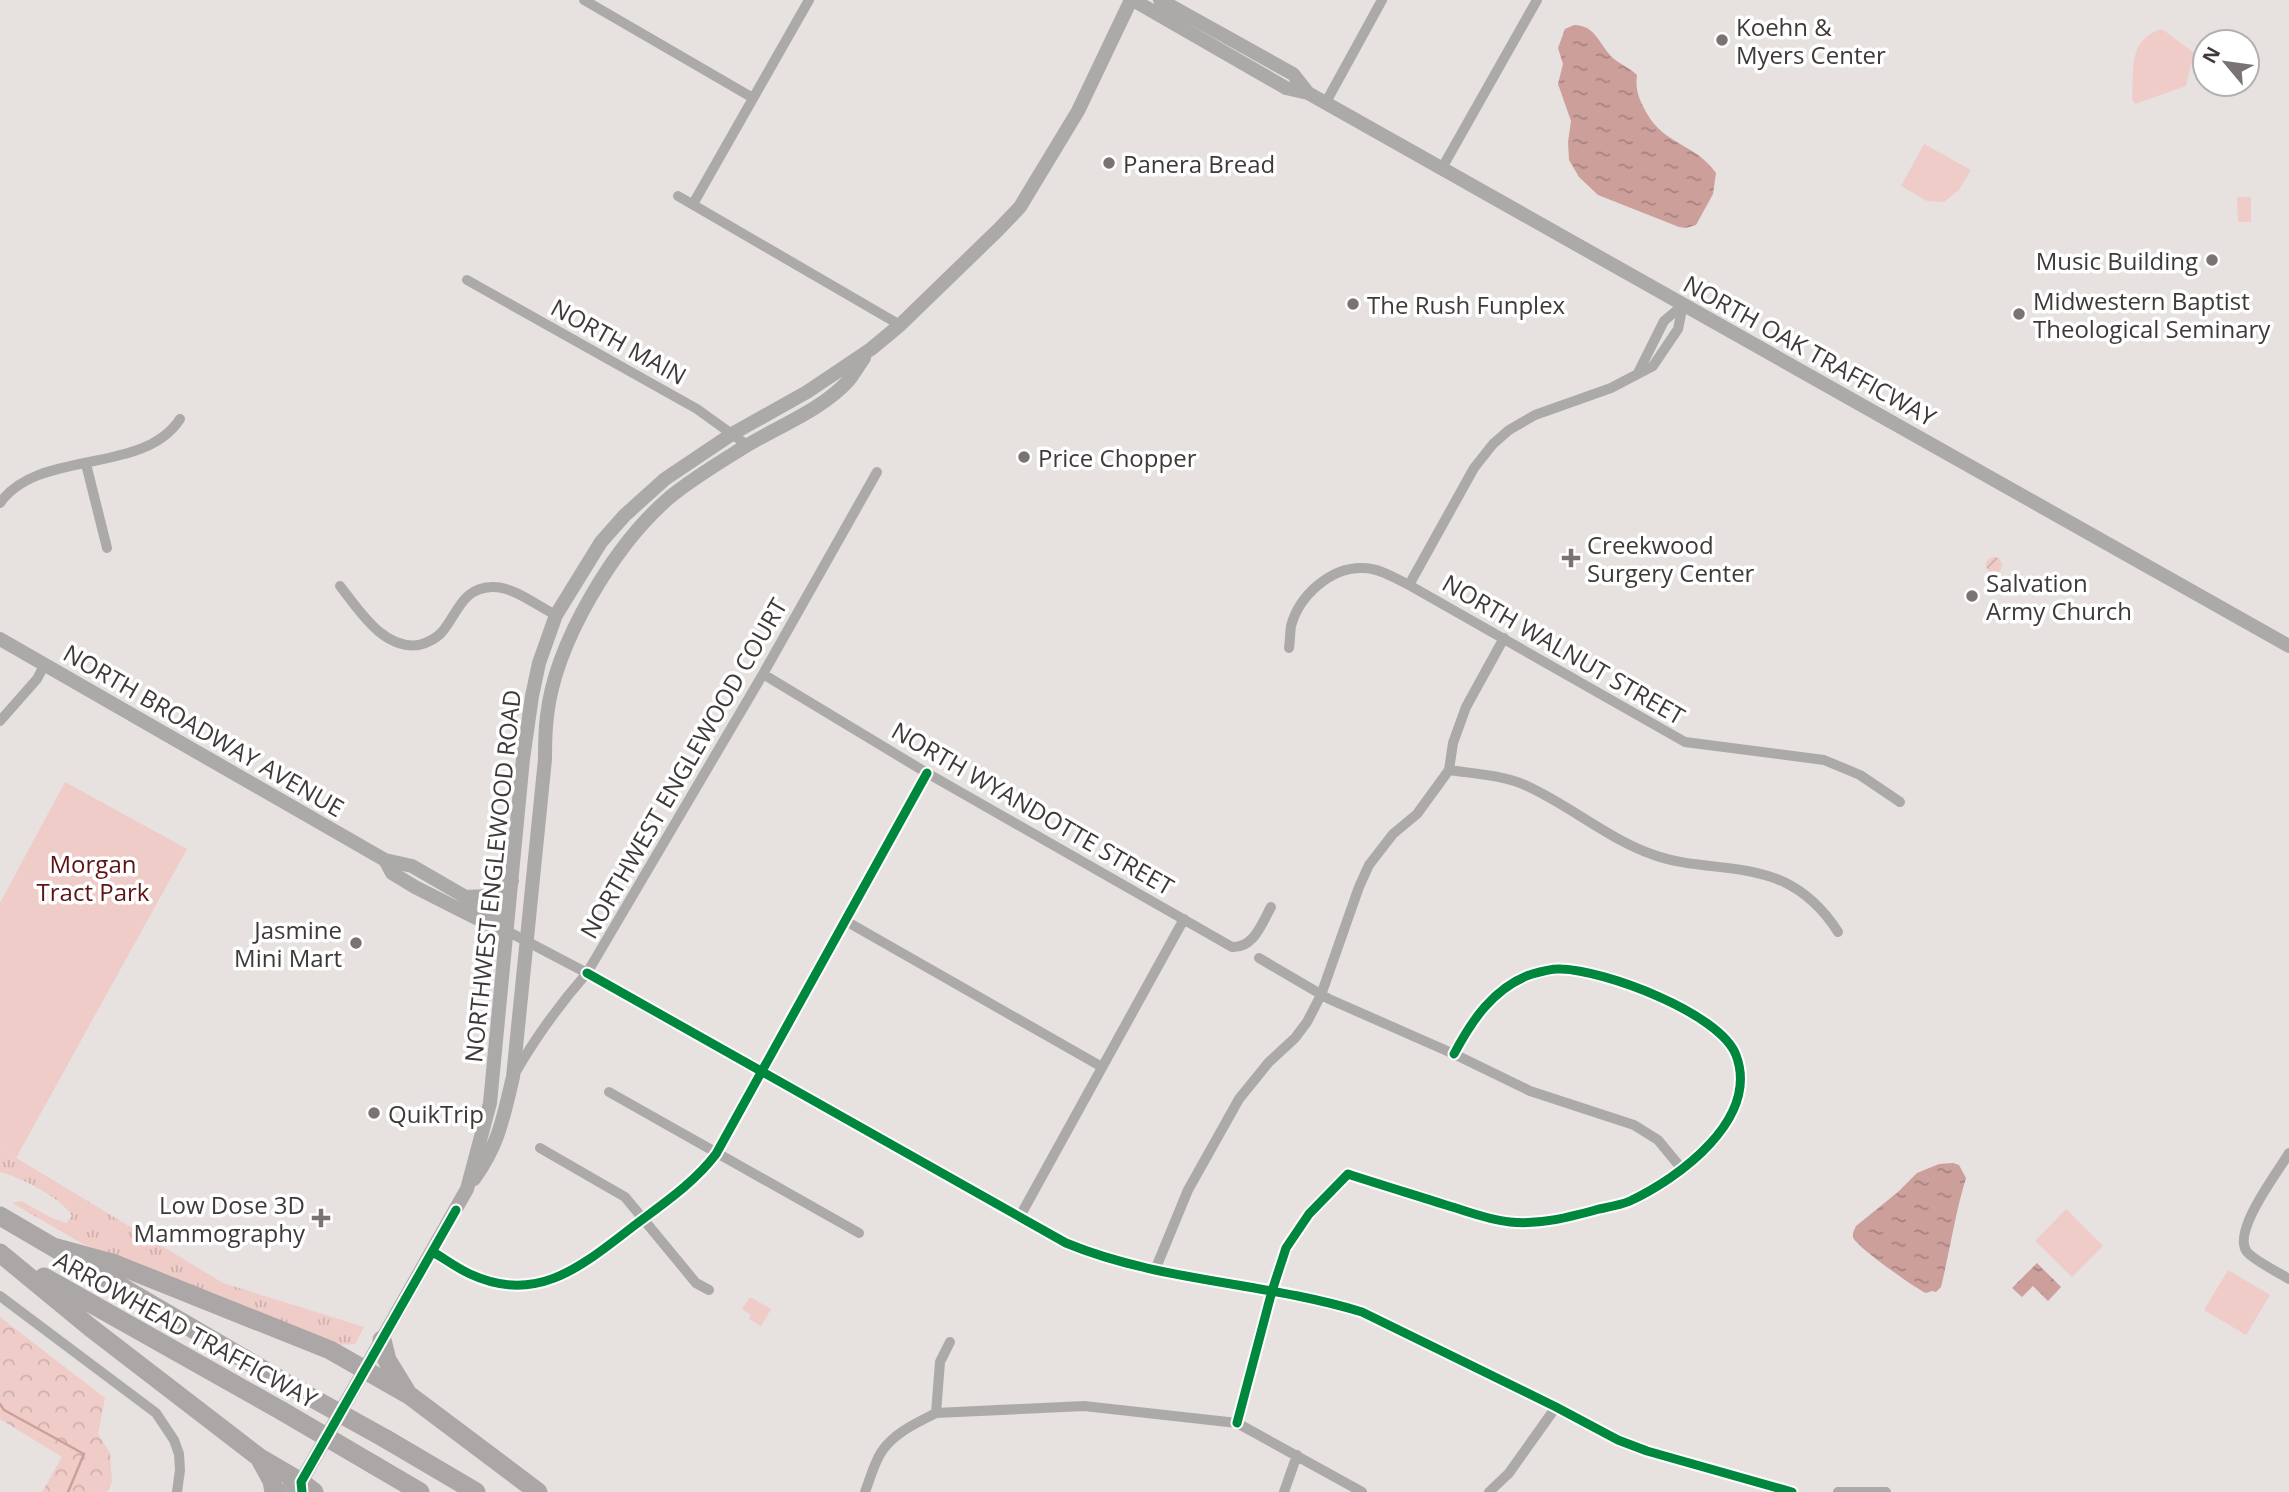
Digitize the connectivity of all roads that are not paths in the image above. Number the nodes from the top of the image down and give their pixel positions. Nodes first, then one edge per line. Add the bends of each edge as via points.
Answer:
1 (584, 0) edge
2 (808, 0) edge
3 (1132, 0) edge
4 (1160, 0) edge
5 (1382, 0) edge
6 (1537, 0) edge
7 (1308, 93) junction
8 (753, 99) junction
9 (1326, 102) junction
10 (1442, 168) junction
11 (678, 196) dead end
12 (693, 204) junction
13 (467, 280) dead end
14 (1683, 304) junction
15 (900, 325) junction
16 (871, 349) junction
17 (180, 419) dead end
18 (732, 434) junction
19 (747, 445) junction
20 (86, 464) junction
21 (877, 472) dead end
22 (0, 503) edge
23 (107, 548) dead end
24 (1409, 585) junction
25 (340, 586) dead end
26 (556, 615) junction
27 (1504, 638) junction
28 (0, 639) edge
29 (2289, 646) edge
30 (1289, 649) dead end
31 (45, 664) junction
32 (763, 674) junction
33 (0, 721) edge
34 (1449, 770) junction
35 (927, 773) junction
36 (1900, 802) dead end
37 (385, 860) junction
38 (512, 881) junction
39 (464, 897) junction
40 (1271, 907) dead end
41 (1184, 919) junction
42 (844, 920) junction
43 (507, 931) junction
44 (1838, 932) dead end
45 (526, 942) junction
46 (1259, 958) dead end
47 (587, 973) junction
48 (1321, 995) junction
49 (1454, 1054) junction
50 (1102, 1068) junction
51 (761, 1072) junction
52 (513, 1077) junction
53 (609, 1092) dead end
54 (540, 1148) dead end
55 (2289, 1153) edge
56 (716, 1154) junction
57 (1682, 1169) junction
58 (467, 1189) junction
59 (0, 1216) edge
60 (644, 1218) junction
61 (1019, 1218) junction
62 (859, 1233) dead end
63 (53, 1247) junction
64 (0, 1252) edge
65 (433, 1252) junction
66 (1155, 1270) junction
67 (2289, 1279) edge
68 (709, 1290) dead end
69 (1272, 1291) junction
70 (0, 1296) edge
71 (382, 1340) junction
72 (950, 1342) dead end
73 (365, 1370) junction
74 (409, 1395) junction
75 (1556, 1407) junction
76 (936, 1413) junction
77 (1237, 1423) junction
78 (1297, 1455) junction
79 (260, 1458) junction
80 (306, 1489) edge
81 (177, 1492) edge
82 (274, 1492) edge
83 (284, 1492) edge
84 (420, 1492) edge
85 (476, 1492) edge
86 (538, 1492) edge
87 (865, 1492) edge
88 (1284, 1492) edge
89 (1362, 1492) edge
90 (1489, 1492) edge
91 (1792, 1492) edge
92 (1838, 1492) edge
93 (1886, 1492) edge

1 - 8 street
2 - 8 street
3 - 7 main road, NORTH OAK TRAFFICWAY via 1286,88
3 - 15 main road via 1078,111 1020,206
4 - 7 main road, NORTH OAK TRAFFICWAY via 1293,74
5 - 9 street
6 - 10 street
7 - 9 main road, NORTH OAK TRAFFICWAY
8 - 12 street
9 - 10 main road, NORTH OAK TRAFFICWAY
10 - 14 main road, NORTH OAK TRAFFICWAY
11 - 12 street
12 - 15 street
13 - 18 street, NORTH MAIN via 697,409
14 - 24 street via 1678,329 1653,366 1611,388 1535,415 1493,444 1474,468
14 - 29 main road, NORTH OAK TRAFFICWAY
15 - 16 main road
16 - 18 main road, NORTHWEST ENGLEWOOD ROAD
16 - 19 main road, NORTHWEST ENGLEWOOD ROAD via 848,381 816,406
17 - 20 street via 156,443
18 - 19 street, NORTH MAIN
18 - 26 main road, NORTHWEST ENGLEWOOD ROAD via 665,479 625,515 601,542
19 - 45 main road, NORTHWEST ENGLEWOOD ROAD via 669,498 631,538 587,601 566,649 547,715
20 - 22 street via 35,476 14,487
20 - 23 street
21 - 32 street, NORTHWEST ENGLEWOOD COURT
24 - 27 street, NORTH WALNUT STREET
24 - 30 street, NORTH WALNUT STREET via 1365,568 1330,576 1299,608 1291,626
25 - 26 street via 376,630 406,645 435,638 464,598 489,587 507,590
26 - 38 main road, NORTHWEST ENGLEWOOD ROAD via 532,696
27 - 34 street via 1466,707
27 - 36 street, NORTH WALNUT STREET via 1685,742 1824,760 1860,775
28 - 31 main road, NORTH BROADWAY AVENUE
31 - 33 street
31 - 37 main road, NORTH BROADWAY AVENUE
32 - 35 street, NORTH WYANDOTTE STREET
32 - 47 street, NORTHWEST ENGLEWOOD COURT
34 - 44 street via 1500,777 1528,787 1655,856 1775,878 1810,899
34 - 48 street via 1417,814 1393,834 1370,865
35 - 41 street, NORTH WYANDOTTE STREET
35 - 42 street
37 - 39 main road, NORTH BROADWAY AVENUE via 412,866
37 - 43 main road, NORTH BROADWAY AVENUE via 392,873 415,887
38 - 39 main road via 491,896
38 - 43 main road, NORTHWEST ENGLEWOOD ROAD
39 - 43 main road, NORTH BROADWAY AVENUE via 495,914
40 - 41 street, NORTH WYANDOTTE STREET via 1253,939 1238,947
41 - 50 street
42 - 50 street
42 - 51 street
43 - 45 street, NORTH BROADWAY AVENUE
43 - 58 main road, NORTHWEST ENGLEWOOD ROAD via 490,1103
45 - 47 street, NORTH BROADWAY AVENUE
45 - 52 main road, NORTHWEST ENGLEWOOD ROAD
46 - 48 street
47 - 51 street, NORTH BROADWAY AVENUE
47 - 52 street, NORTHWEST ENGLEWOOD COURT via 562,1002
48 - 49 street
48 - 66 street via 1307,1023 1238,1099 1188,1190
49 - 57 street via 1530,1091 1634,1125 1658,1140
49 - 57 street via 1472,1021 1498,993 1545,971 1601,977 1687,1011 1720,1032 1732,1047 1740,1065 1741,1084 1720,1132
50 - 61 street
51 - 56 street
51 - 61 street, NORTH BROADWAY AVENUE
52 - 58 main road, NORTHWEST ENGLEWOOD ROAD via 493,1150
53 - 56 street
54 - 60 street via 625,1197
55 - 67 street via 2247,1221 2243,1242 2247,1252
56 - 60 street via 698,1178
56 - 62 street
57 - 69 street via 1629,1201 1538,1223 1492,1220 1348,1174 1297,1230
58 - 65 main road, NORTHWEST ENGLEWOOD ROAD
59 - 63 highway, ARROWHEAD TRAFFICWAY
60 - 65 street via 580,1267 530,1284 500,1283 472,1275
60 - 68 street via 696,1283
61 - 66 street, NORTH BROADWAY AVENUE via 1092,1254
63 - 73 highway via 115,1264 330,1350
63 - 85 highway, ARROWHEAD TRAFFICWAY, bridge
64 - 79 highway
64 - 84 highway, ARROWHEAD TRAFFICWAY, bridge
65 - 71 main road, NORTHWEST ENGLEWOOD ROAD
66 - 69 street, NORTH BROADWAY AVENUE
69 - 75 street, NORTH BROADWAY AVENUE via 1362,1312
69 - 77 street
70 - 81 street via 156,1413 179,1454
71 - 73 main road, NORTHWEST ENGLEWOOD ROAD
71 - 74 highway via 387,1360
72 - 76 street via 940,1362
73 - 74 highway
73 - 80 main road, NORTHWEST ENGLEWOOD ROAD
74 - 86 highway
75 - 90 street via 1509,1474
75 - 91 street, NORTH BROADWAY AVENUE via 1647,1451
76 - 77 street via 1084,1406
76 - 87 street via 886,1446
77 - 78 street
78 - 88 street
78 - 89 street
79 - 80 highway
79 - 82 highway
80 - 83 main road, NORTHWEST ENGLEWOOD ROAD via 289,1487
92 - 93 street

